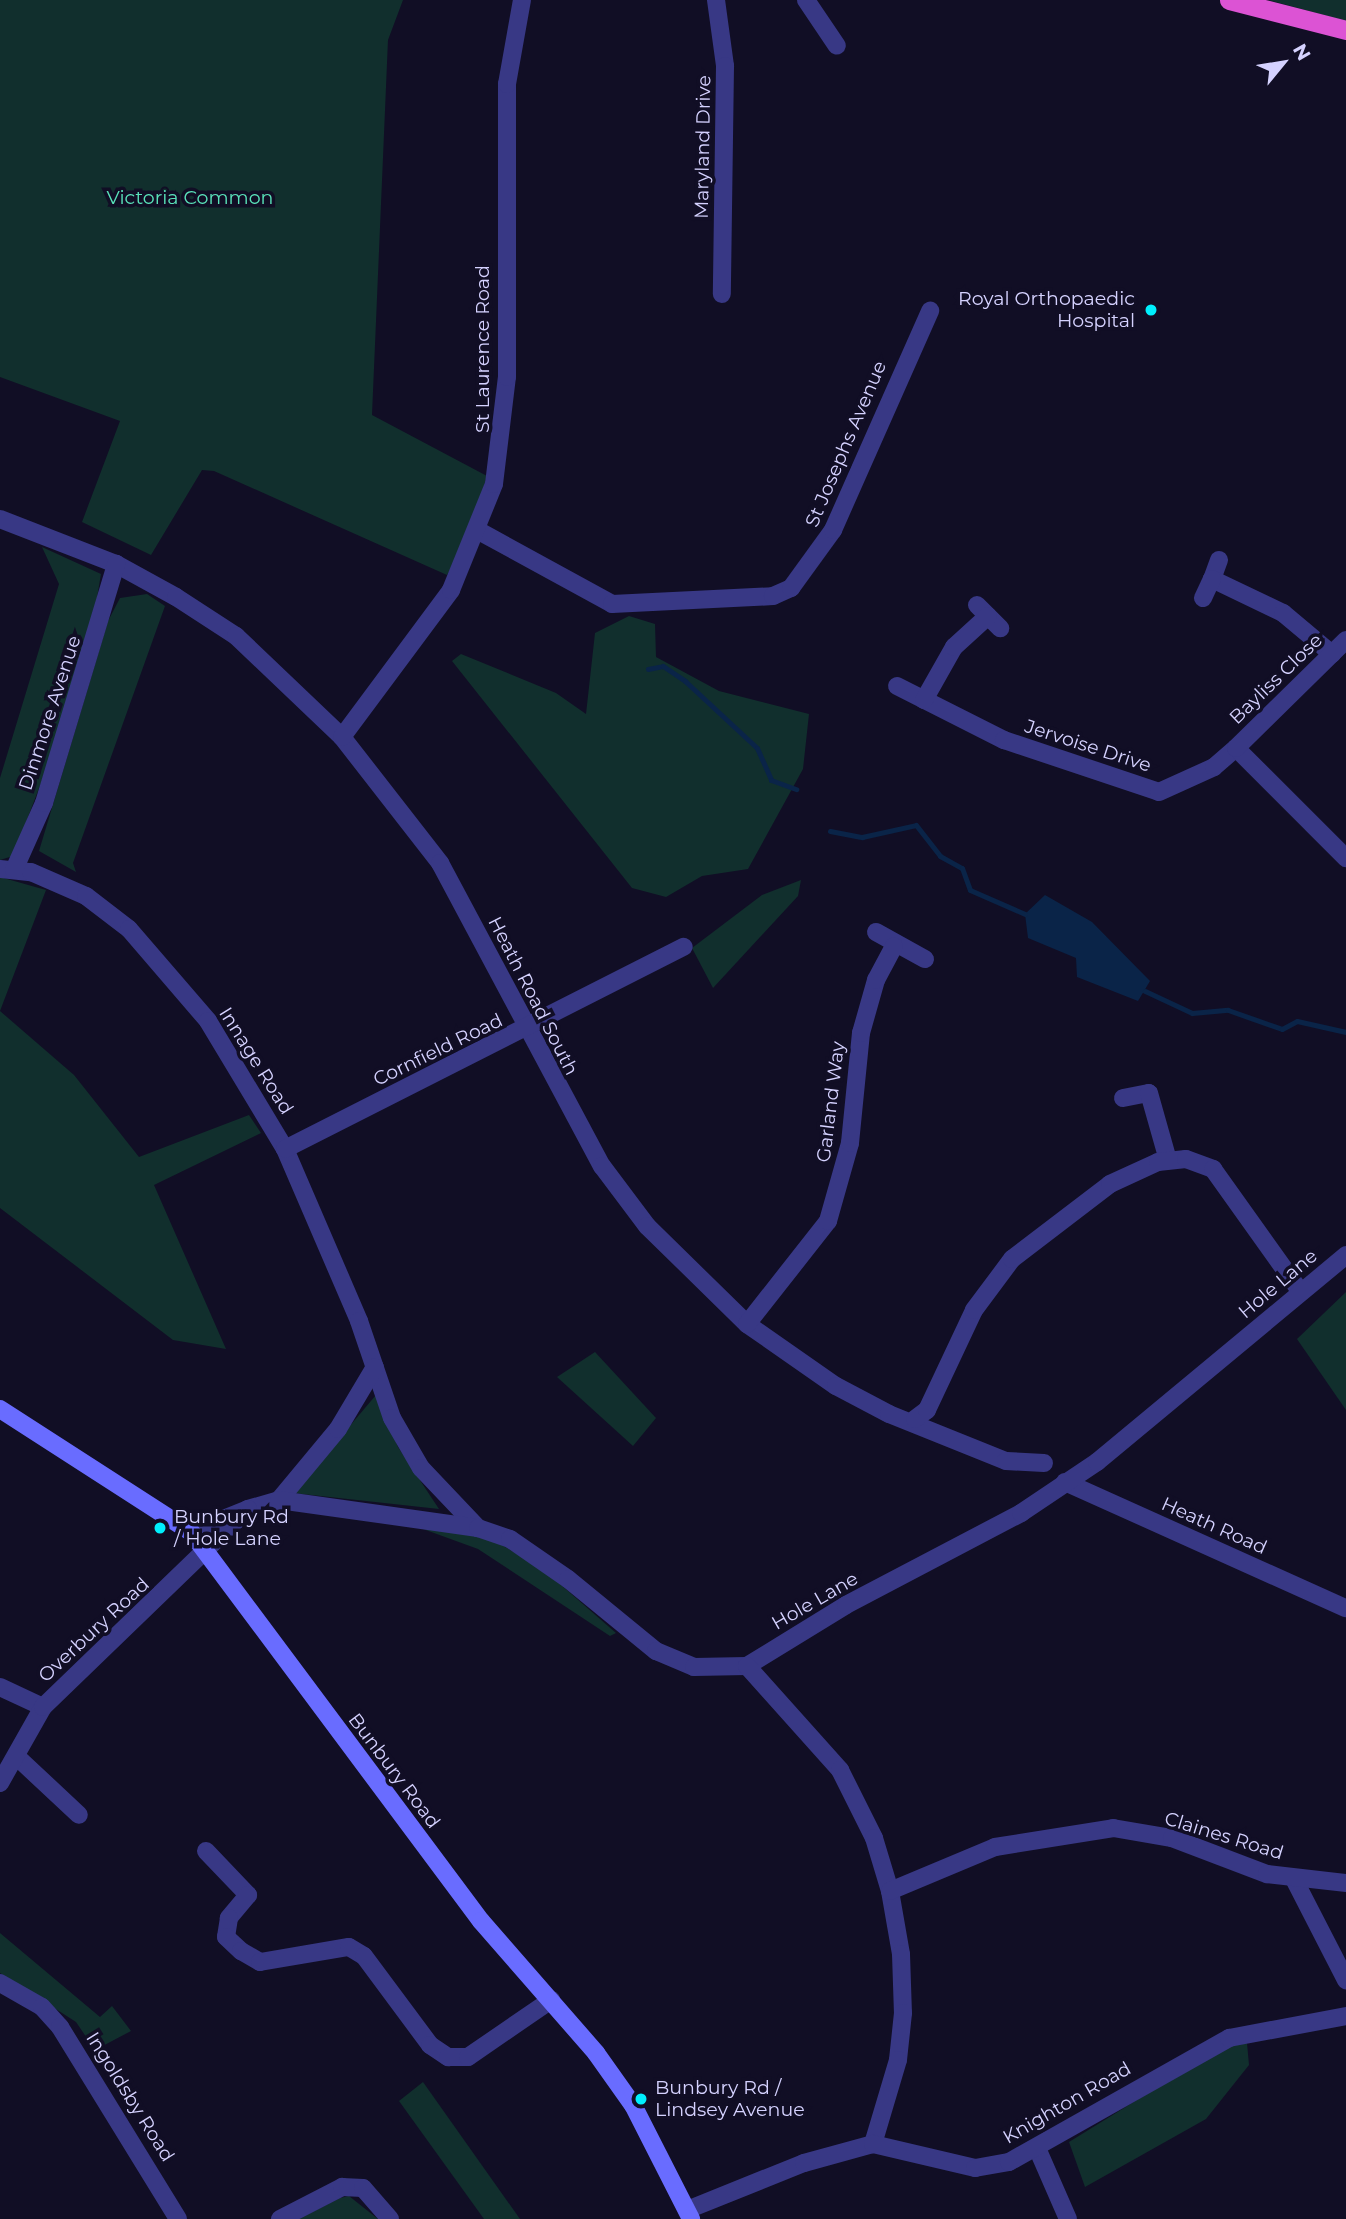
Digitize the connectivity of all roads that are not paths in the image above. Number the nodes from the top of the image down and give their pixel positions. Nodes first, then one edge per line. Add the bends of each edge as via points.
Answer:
1 (522, 0) edge
2 (716, 0) edge
3 (806, 0) edge
4 (1229, 0) edge
5 (1346, 30) edge
6 (837, 46) dead end
7 (722, 294) dead end
8 (930, 311) dead end
9 (0, 519) edge
10 (477, 530) junction
11 (1219, 560) dead end
12 (116, 564) junction
13 (1212, 579) junction
14 (1203, 598) dead end
15 (988, 616) dead end
16 (1346, 640) edge
17 (1332, 654) junction
18 (897, 687) dead end
19 (924, 700) junction
20 (342, 737) junction
21 (1236, 748) junction
22 (1346, 858) edge
23 (7, 870) edge
24 (876, 932) dead end
25 (894, 946) junction
26 (684, 947) dead end
27 (925, 959) dead end
28 (525, 1031) junction
29 (1123, 1098) dead end
30 (285, 1149) junction
31 (1168, 1160) junction
32 (1346, 1255) edge
33 (1300, 1291) junction
34 (747, 1324) junction
35 (375, 1367) junction
36 (0, 1409) edge
37 (915, 1419) junction
38 (1044, 1463) dead end
39 (1065, 1482) junction
40 (279, 1500) junction
41 (248, 1509) junction
42 (478, 1528) junction
43 (191, 1532) junction
44 (207, 1552) junction
45 (1346, 1608) edge
46 (747, 1666) junction
47 (0, 1687) edge
48 (43, 1707) junction
49 (16, 1756) junction
50 (0, 1783) edge
51 (79, 1815) dead end
52 (206, 1852) dead end
53 (1294, 1879) junction
54 (1346, 1883) edge
55 (890, 1891) junction
56 (1346, 1980) edge
57 (0, 1983) edge
58 (551, 2000) junction
59 (1346, 2016) edge
60 (873, 2144) junction
61 (1037, 2148) junction
62 (689, 2215) edge
63 (178, 2219) edge
64 (280, 2219) edge
65 (390, 2219) edge
66 (1068, 2219) edge

1 - 10 street, St Laurence Road via 512,34 503,188 504,442
2 - 7 street, Maryland Drive via 725,66
3 - 6 street
4 - 5 highway
8 - 10 street, St Josephs Avenue via 833,530 790,589 773,596 612,604
9 - 12 street, Heath Road South
10 - 20 street, St Laurence Road via 425,631
11 - 13 street
12 - 20 street, Heath Road South via 236,636
12 - 23 street, Dinmore Avenue via 44,803
13 - 14 street
13 - 17 street via 1283,613
15 - 19 street via 954,647
16 - 17 street, Bayliss Close
17 - 21 street, Bayliss Close
18 - 19 street, Jervoise Drive
19 - 21 street, Jervoise Drive via 1004,740 1159,792 1214,767
20 - 28 street, Heath Road South via 440,863
21 - 22 street
23 - 30 street, Innage Road via 86,896 129,929 208,1021
24 - 25 street
25 - 27 street
25 - 34 street, Garland Way via 876,980 861,1033 850,1143 828,1221
26 - 28 street, Cornfield Road
28 - 30 street, Cornfield Road
28 - 34 street, Heath Road South via 602,1166 647,1226
29 - 31 street via 1149,1093
30 - 35 street, Innage Road
31 - 33 street via 1213,1169
31 - 37 street via 1110,1184 1023,1247 974,1310 927,1410
32 - 33 street, Hole Lane
33 - 39 street, Hole Lane via 1195,1384
34 - 37 street, Heath Road South via 836,1386
35 - 40 street via 338,1429
35 - 42 street, Innage Road via 392,1418 421,1468
36 - 43 main road, Bunbury Road
37 - 38 street, Heath Road South via 1006,1461
39 - 45 street, Heath Road
39 - 46 street, Hole Lane
40 - 41 street, Hole Lane
40 - 42 street, Hole Lane
41 - 43 street, Hole Lane
41 - 44 street
42 - 46 street, Hole Lane via 510,1539 559,1572 656,1651 694,1667
43 - 44 main road, Bunbury Road
44 - 48 street, Overbury Road
44 - 58 main road, Bunbury Road via 383,1793
46 - 55 street via 840,1770 874,1838
47 - 48 street
48 - 49 street, Overbury Road
49 - 50 street, Overbury Road
49 - 51 street
52 - 58 street via 248,1895 229,1917 226,1937 241,1951 260,1962 349,1947 364,1955 430,2045 447,2057 468,2057
53 - 54 street, Claines Road
53 - 55 street, Claines Road via 1172,1838 1113,1828 995,1847
53 - 56 street
55 - 60 street via 903,2013 898,2060
57 - 63 street, Ingoldsby Road via 42,2007 60,2027 100,2081
58 - 62 main road, Bunbury Road via 633,2105
59 - 61 street, Knighton Road via 1229,2038 1184,2057
60 - 61 street, Knighton Road via 975,2168
60 - 62 street, Knighton Road via 804,2163
61 - 66 street
64 - 65 street via 342,2187 363,2188

